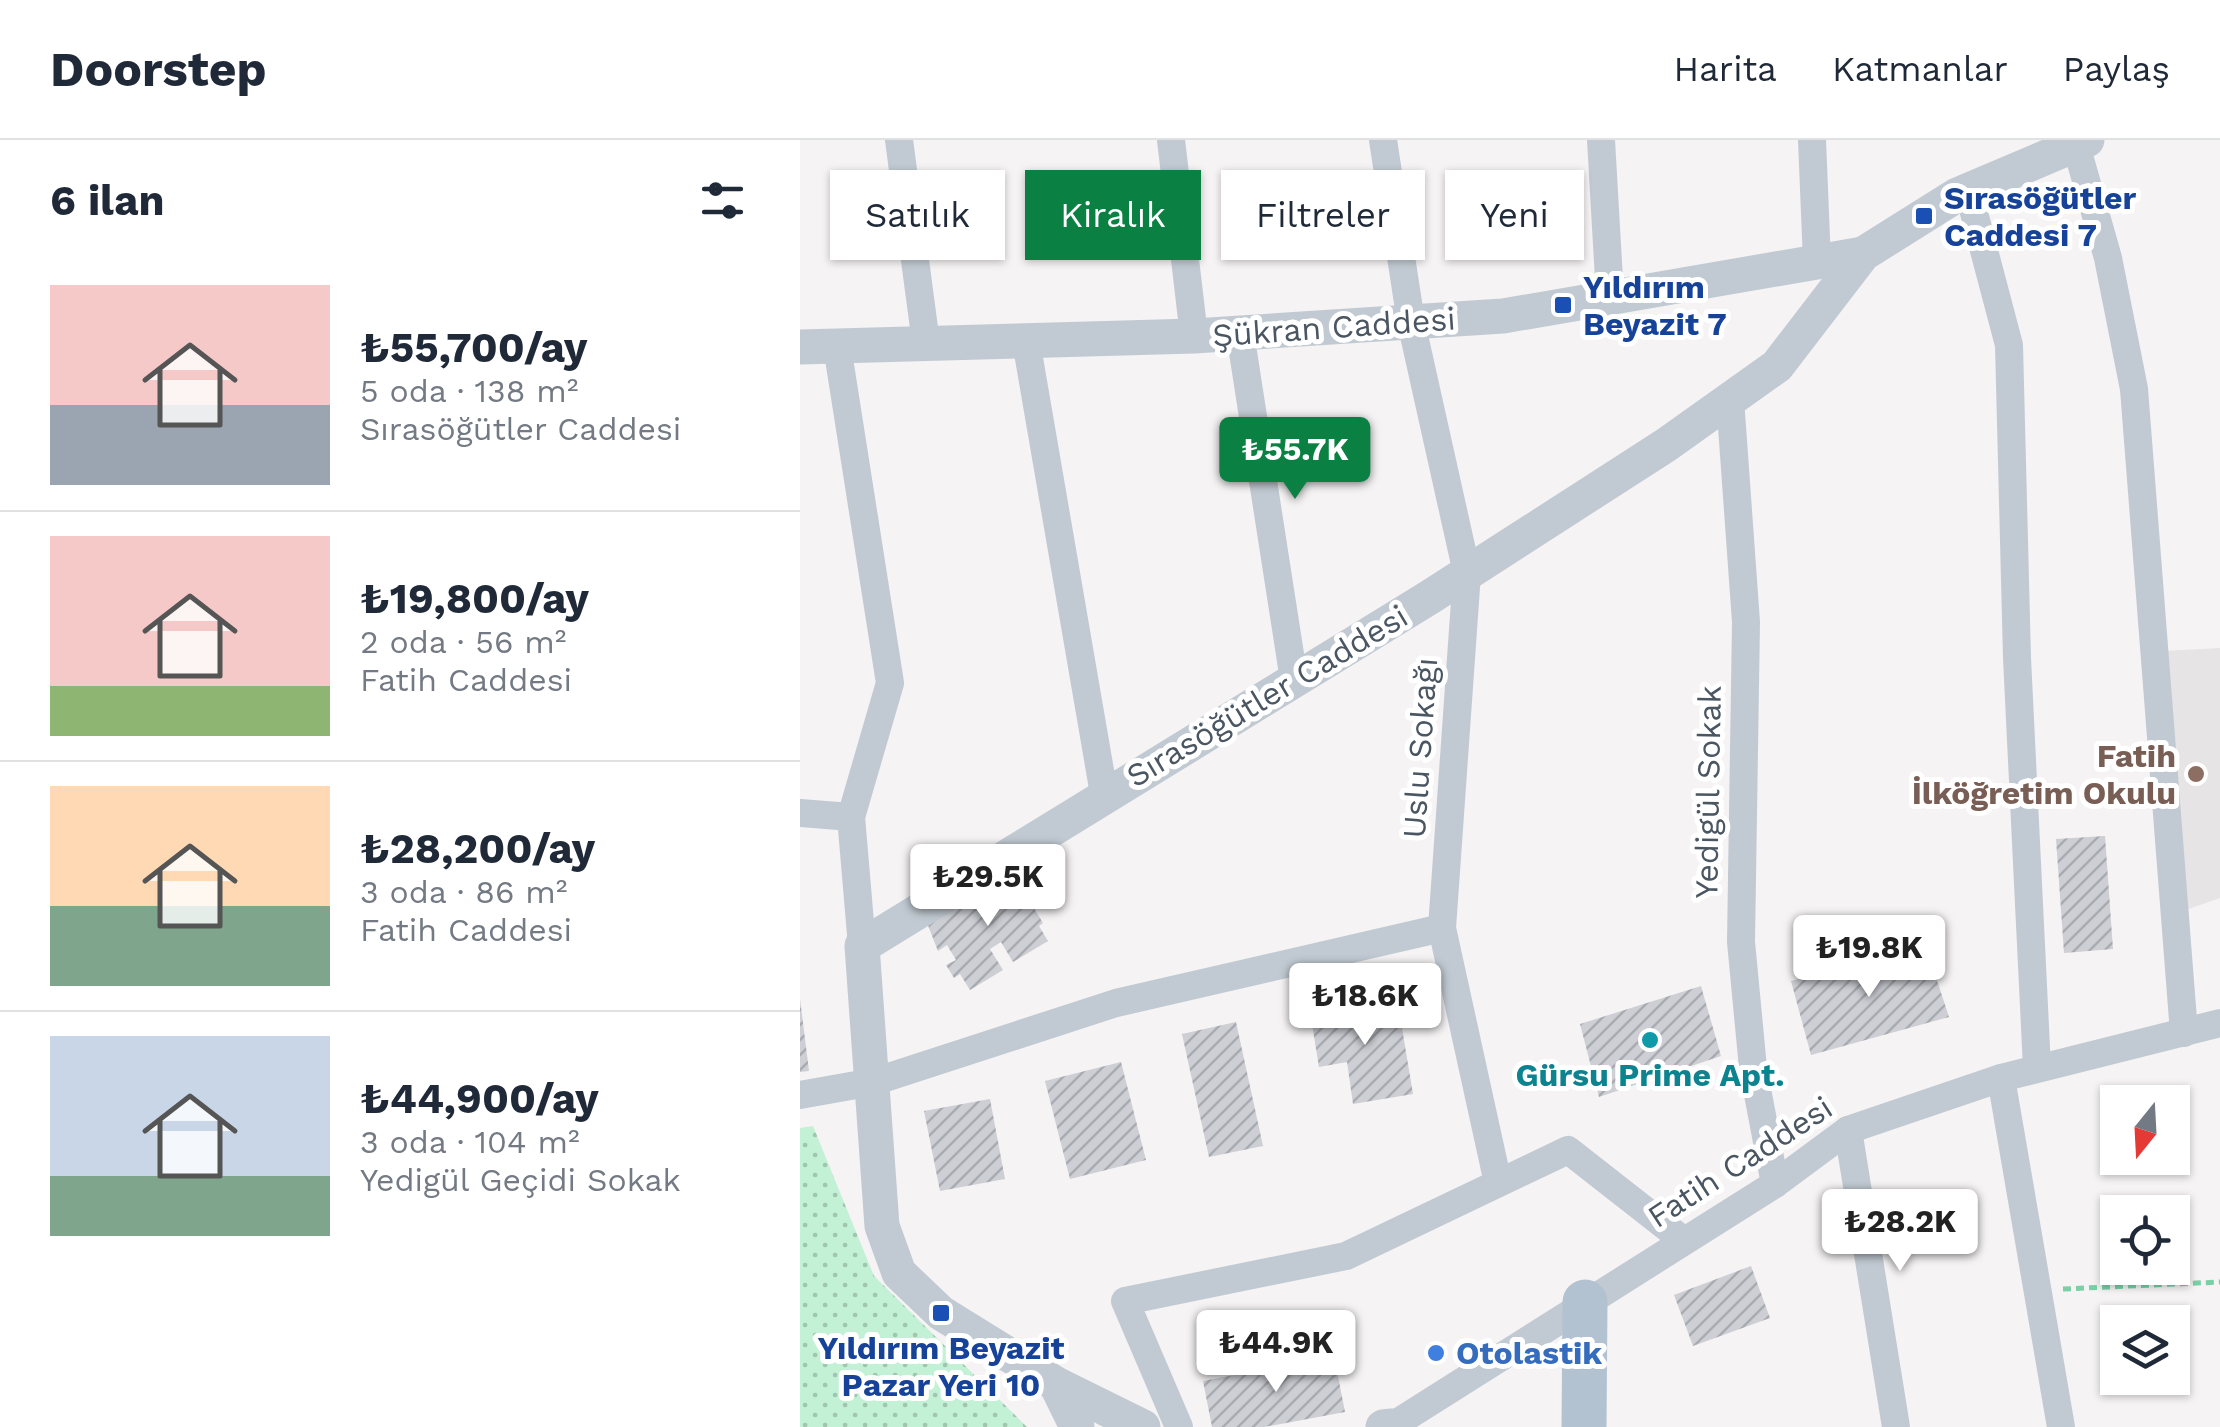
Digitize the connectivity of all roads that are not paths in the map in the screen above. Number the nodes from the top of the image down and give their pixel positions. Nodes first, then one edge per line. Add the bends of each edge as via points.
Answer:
1 (898, 140) edge
2 (1170, 140) edge
3 (1383, 140) edge
4 (1601, 140) edge
5 (1812, 140) edge
6 (2082, 142) edge
7 (1968, 190) junction
8 (1864, 254) junction
9 (1816, 262) junction
10 (1610, 297) junction
11 (1412, 322) junction
12 (1240, 333) junction
13 (1194, 336) junction
14 (1026, 341) junction
15 (926, 343) junction
16 (836, 346) junction
17 (800, 347) edge
18 (1730, 399) junction
19 (1467, 574) junction
20 (1294, 680) junction
21 (1104, 794) junction
22 (800, 813) edge
23 (851, 817) junction
24 (1442, 928) junction
25 (862, 946) junction
26 (2220, 1023) edge
27 (2184, 1033) junction
28 (2037, 1068) junction
29 (2001, 1078) junction
30 (872, 1082) junction
31 (800, 1096) edge
32 (1848, 1130) junction
33 (1498, 1183) junction
34 (1776, 1184) junction
35 (1683, 1240) junction
36 (1586, 1302) junction
37 (1056, 1384) junction
38 (1076, 1427) edge
39 (1143, 1427) edge
40 (1179, 1427) edge
41 (1388, 1427) edge
42 (1584, 1427) edge
43 (1896, 1427) edge
44 (2061, 1427) edge

1 - 15 street
2 - 13 street
3 - 11 street, Uslu Sokağı
4 - 10 street
5 - 9 street
6 - 7 street, Sırasöğütler Caddesi
6 - 27 street via 2134,390
7 - 8 street, Sırasöğütler Caddesi
7 - 28 street via 2009,345
8 - 9 street, Şükran Caddesi
8 - 18 street, Sırasöğütler Caddesi via 1777,366
9 - 10 street, Şükran Caddesi
10 - 11 street, Şükran Caddesi via 1503,316
11 - 12 street, Şükran Caddesi
11 - 19 street, Uslu Sokağı
12 - 13 street, Şükran Caddesi
12 - 20 street
13 - 14 street, Şükran Caddesi
14 - 15 street, Şükran Caddesi
14 - 21 street
15 - 16 street, Şükran Caddesi
16 - 17 street, Şükran Caddesi
16 - 23 street via 890,684
18 - 19 street, Sırasöğütler Caddesi
18 - 34 street, Yedigül Sokak via 1746,622 1741,942 1753,1068
19 - 20 street, Sırasöğütler Caddesi
19 - 24 street, Uslu Sokağı
20 - 21 street, Sırasöğütler Caddesi
21 - 25 street, Sırasöğütler Caddesi
22 - 23 street
23 - 25 street
24 - 30 street via 1116,1002
24 - 33 street, Uslu Sokağı
25 - 30 street
26 - 27 street, Fatih Caddesi
27 - 28 street, Fatih Caddesi
28 - 29 street, Fatih Caddesi
29 - 32 street, Fatih Caddesi
29 - 44 street
30 - 31 street
30 - 37 street via 882,1226 899,1273 941,1313
32 - 34 street, Fatih Caddesi
32 - 43 street
33 - 35 street via 1568,1150
33 - 40 street via 1346,1256 1125,1301
34 - 35 street, Fatih Caddesi
35 - 36 street, Fatih Caddesi
36 - 41 street, Fatih Caddesi
36 - 42 main road
37 - 38 street
37 - 39 street

